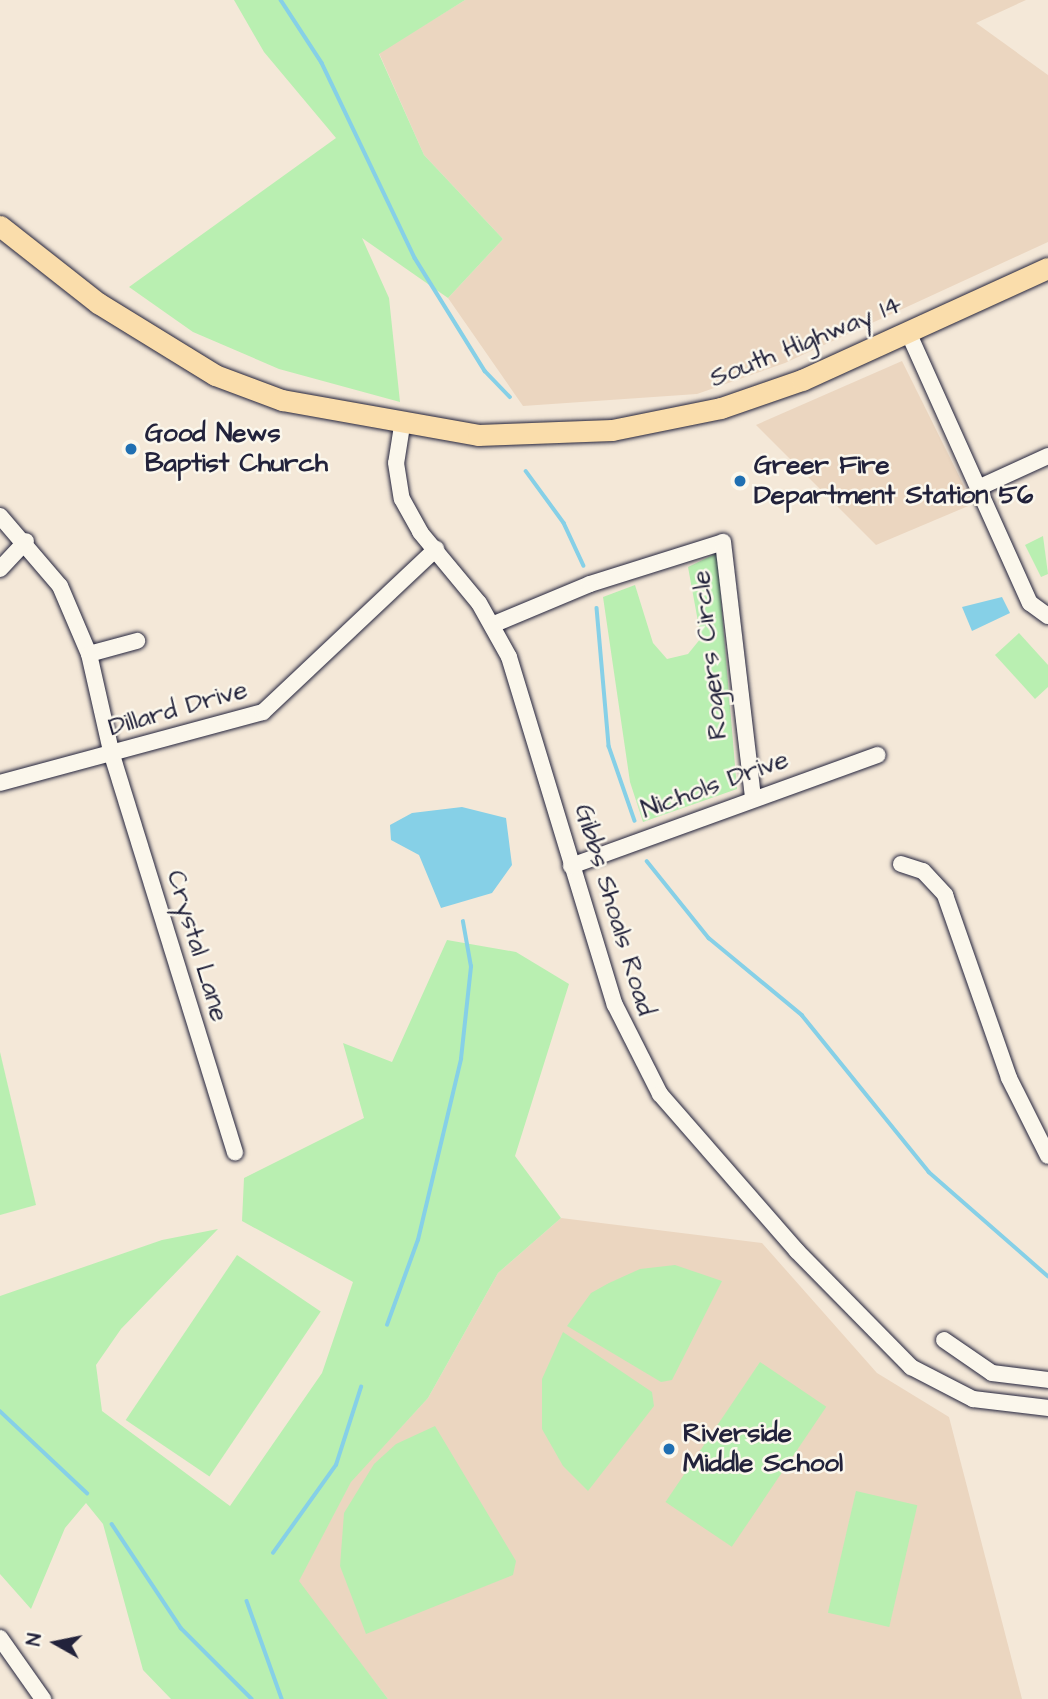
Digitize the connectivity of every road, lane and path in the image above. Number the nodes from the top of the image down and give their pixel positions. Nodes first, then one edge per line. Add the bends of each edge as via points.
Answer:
1 (0, 226) edge
2 (1048, 268) edge
3 (908, 332) junction
4 (402, 426) junction
5 (1048, 456) edge
6 (978, 488) junction
7 (0, 516) edge
8 (26, 541) junction
9 (436, 550) junction
10 (0, 569) edge
11 (1048, 616) edge
12 (492, 625) junction
13 (137, 641) dead end
14 (89, 654) junction
15 (112, 755) junction
16 (878, 755) dead end
17 (0, 783) edge
18 (753, 797) junction
19 (901, 864) dead end
20 (571, 866) junction
21 (235, 1152) dead end
22 (1048, 1156) edge
23 (944, 1340) dead end
24 (1048, 1380) edge
25 (1048, 1408) edge
26 (0, 1638) edge
27 (43, 1699) edge

1 - 4 main road, South Highway 14 via 98,303 215,375 282,400
2 - 3 main road, South Highway 14
3 - 4 main road, South Highway 14 via 762,395 681,418 525,436
3 - 6 street
4 - 9 street, Gibbs Shoals Road via 396,463 402,499
5 - 6 street
6 - 11 street via 1030,603
7 - 8 street, Crystal Lane
8 - 10 street
8 - 14 street, Crystal Lane via 60,586
9 - 12 street, Gibbs Shoals Road
9 - 15 street, Dillard Drive via 263,712
12 - 18 street, Rogers Circle via 590,584 723,542
12 - 20 street, Gibbs Shoals Road via 527,701
13 - 14 street
14 - 15 street, Crystal Lane
15 - 17 street, Dillard Drive
15 - 21 street, Crystal Lane
16 - 18 street, Nichols Drive
18 - 20 street, Nichols Drive
19 - 22 street via 923,871 944,895 1009,1078
20 - 25 street, Gibbs Shoals Road via 626,1032 660,1094 698,1141 911,1367 973,1399
23 - 24 street via 992,1373
26 - 27 street

